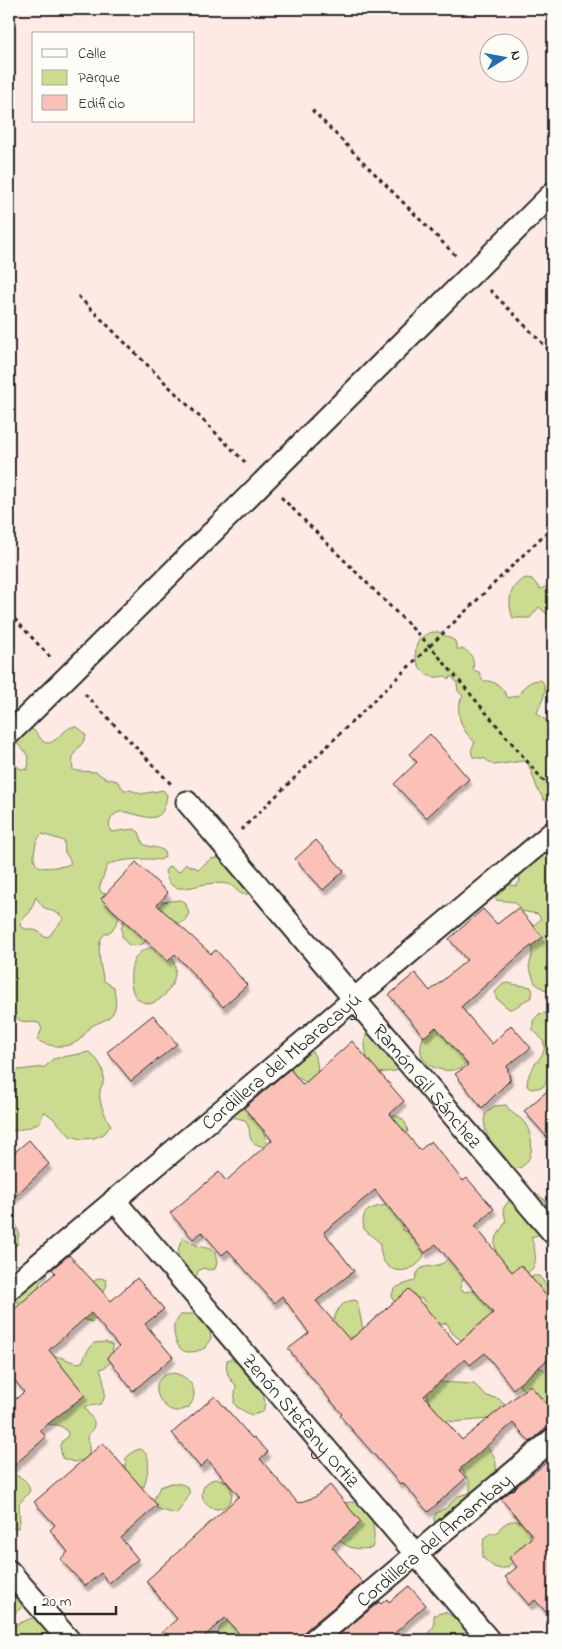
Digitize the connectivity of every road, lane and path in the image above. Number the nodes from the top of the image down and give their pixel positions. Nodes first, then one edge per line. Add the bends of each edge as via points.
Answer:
1 (312, 110) dead end
2 (553, 193) edge
3 (473, 273) junction
4 (78, 296) dead end
5 (553, 354) edge
6 (264, 481) junction
7 (553, 526) edge
8 (9, 613) edge
9 (430, 646) junction
10 (68, 676) junction
11 (9, 734) edge
12 (553, 792) edge
13 (187, 802) joint
14 (553, 832) edge
15 (225, 846) junction
16 (355, 999) junction
17 (114, 1200) junction
18 (553, 1233) edge
19 (9, 1289) edge
20 (553, 1440) edge
21 (416, 1555) junction
22 (9, 1571) edge
23 (69, 1640) edge
24 (314, 1640) edge
25 (489, 1640) edge

1 - 3 path
2 - 3 street
3 - 5 path
3 - 6 street
4 - 6 path
6 - 9 path
6 - 10 street
7 - 9 path
8 - 10 path
9 - 12 path
9 - 15 path
10 - 11 street
10 - 13 path
13 - 15 street, Ramón Gil Sánchez
14 - 16 street, Cordillera del Mbaracayú
15 - 16 street, Ramón Gil Sánchez
16 - 17 street, Cordillera del Mbaracayú
16 - 18 street, Ramón Gil Sánchez
17 - 19 street, Cordillera del Mbaracayú
17 - 21 street, Zenón Stefany Ortiz
20 - 21 street, Cordillera del Amambay
21 - 24 street, Cordillera del Amambay
21 - 25 street, Zenón Stefany Ortiz
22 - 23 street

